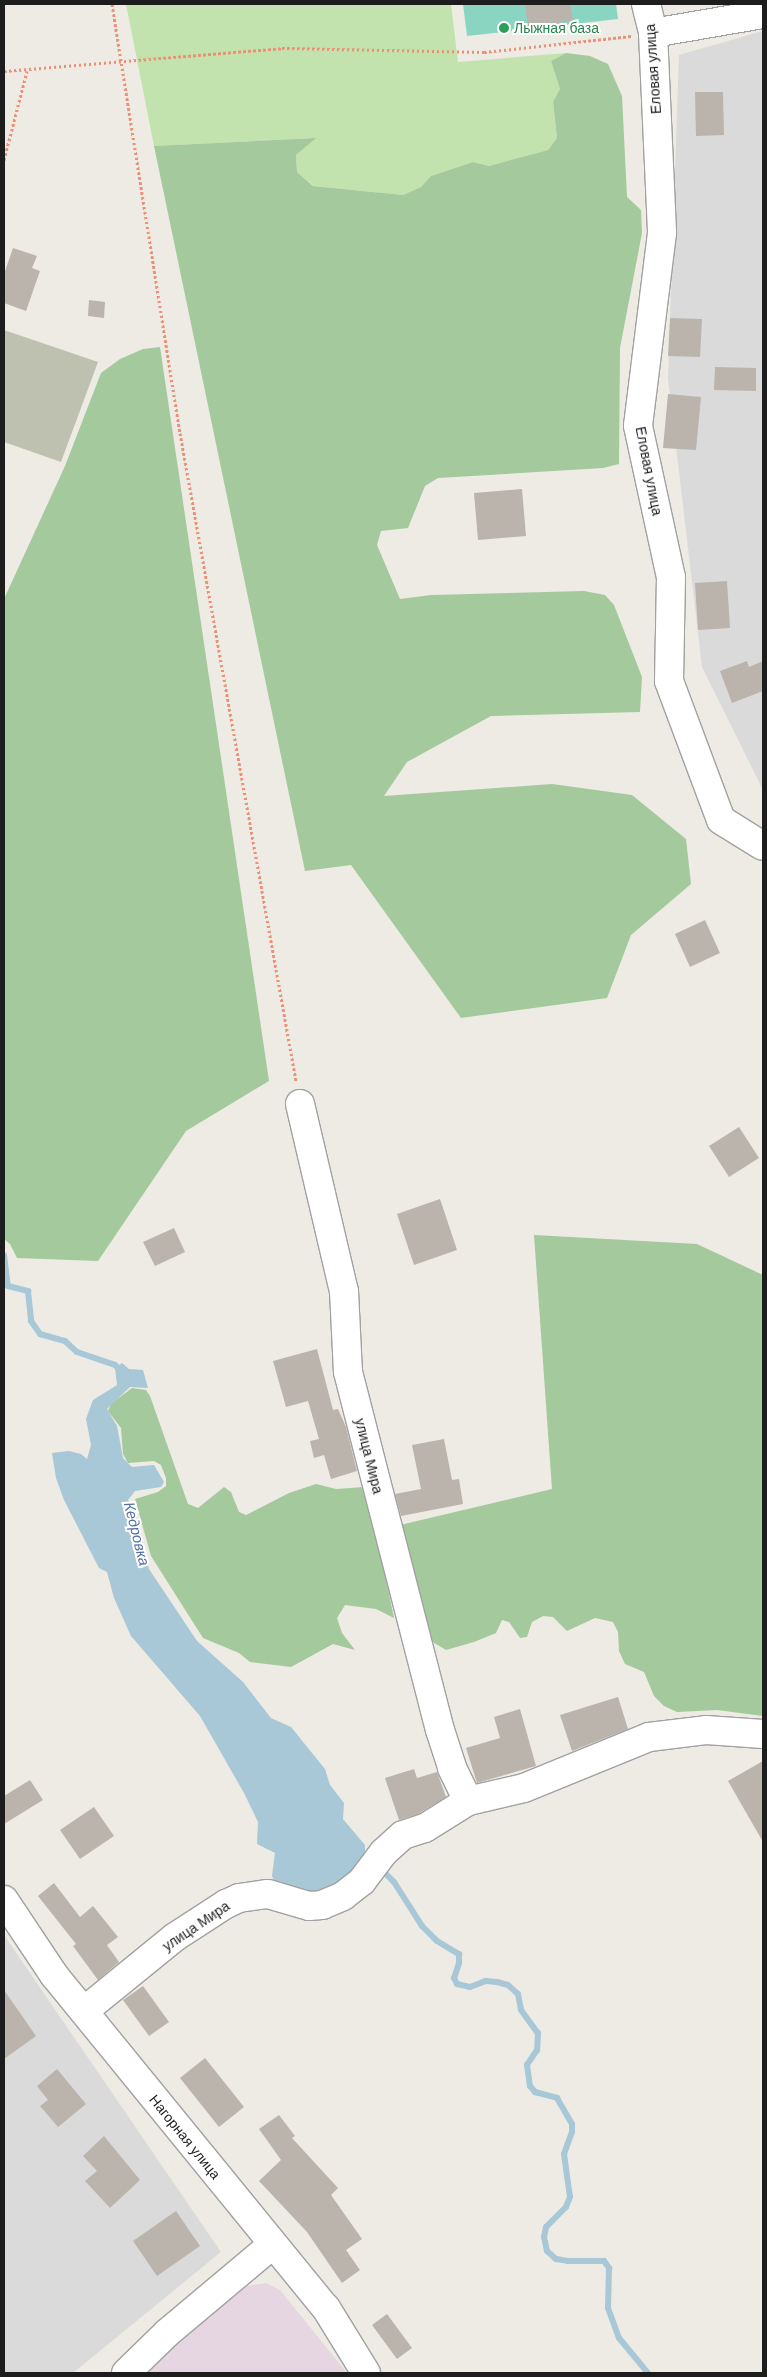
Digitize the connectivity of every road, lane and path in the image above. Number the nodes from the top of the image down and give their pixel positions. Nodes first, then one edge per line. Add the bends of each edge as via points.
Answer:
1 (112, 4) edge
2 (646, 4) edge
3 (763, 14) edge
4 (653, 33) junction
5 (122, 62) junction
6 (4, 71) edge
7 (27, 71) junction
8 (4, 160) edge
9 (763, 846) edge
10 (300, 1104) joint
11 (763, 1734) edge
12 (468, 1801) junction
13 (4, 1900) edge
14 (84, 2011) junction
15 (272, 2245) junction
16 (126, 2373) edge
17 (366, 2373) edge

1 - 5 path
2 - 4 street, Еловая улица
3 - 4 street
4 - 5 path via 484,52 282,48
4 - 9 street, Еловая улица via 662,233 638,426 671,577 669,681 721,820
5 - 7 path
5 - 10 path via 181,443
6 - 7 path
7 - 8 path
10 - 12 street, улица Мира via 344,1292 348,1372 440,1730 452,1768
11 - 12 street, улица Мира via 706,1730 649,1737 524,1788
12 - 14 street, улица Мира via 425,1828 404,1835 384,1852 362,1881 343,1896 322,1905 309,1906 268,1894 239,1898 226,1904 176,1937
13 - 14 street, Нагорная улица via 54,1974
14 - 15 street, Нагорная улица
15 - 16 street via 167,2333
15 - 17 street, Нагорная улица via 326,2308

